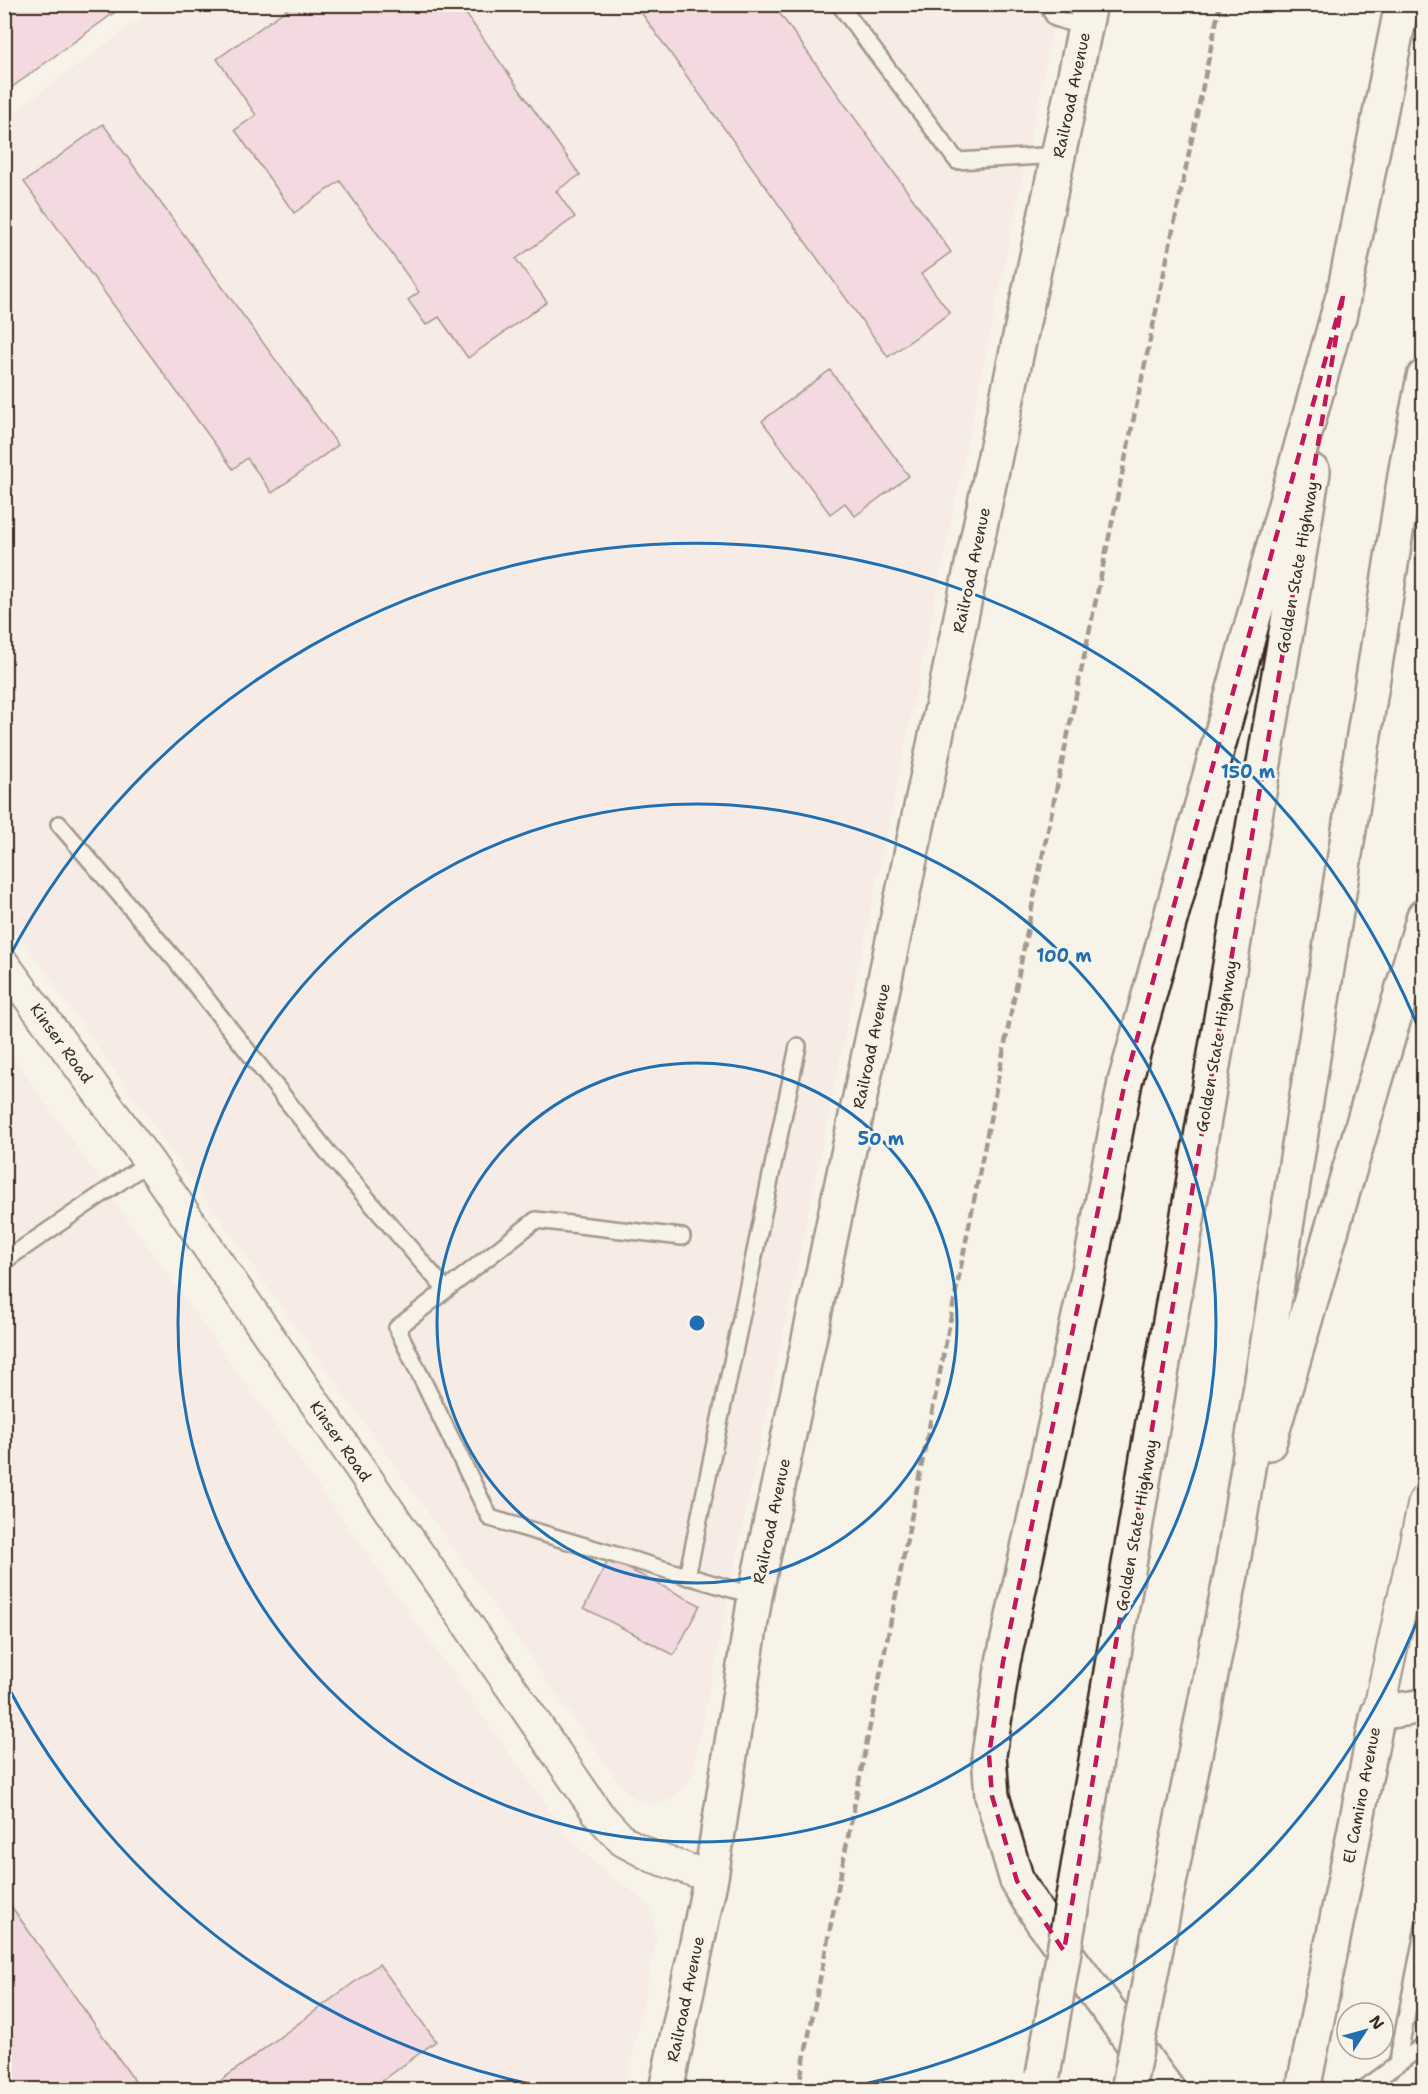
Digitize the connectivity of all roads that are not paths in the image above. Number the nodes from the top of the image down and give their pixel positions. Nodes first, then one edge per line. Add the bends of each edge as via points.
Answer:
1 (839, 4) edge
2 (1051, 4) edge
3 (1402, 4) edge
4 (1087, 16) edge
5 (1058, 155) junction
6 (1343, 296) junction
7 (1424, 376) edge
8 (59, 824) dead end
9 (1424, 916) edge
10 (4, 964) edge
11 (798, 1046) dead end
12 (149, 1162) junction
13 (682, 1237) dead end
14 (4, 1261) edge
15 (446, 1290) junction
16 (1424, 1501) edge
17 (1231, 1575) junction
18 (687, 1577) junction
19 (755, 1596) junction
20 (1424, 1706) edge
21 (1378, 1713) junction
22 (711, 1877) junction
23 (1424, 1927) edge
24 (1424, 2045) edge
25 (1397, 2064) junction
26 (1041, 2083) edge
27 (666, 2090) edge
28 (1128, 2090) edge
29 (1168, 2090) edge
30 (1303, 2090) edge
31 (1362, 2090) edge

1 - 5 lane via 957,160
2 - 4 lane via 1055,18
3 - 6 main road, Golden State Highway
4 - 5 main road, Railroad Avenue
5 - 19 main road, Railroad Avenue
6 - 26 main road, Golden State Highway, bridge
6 - 29 main road via 1125,1082 1091,1263 1003,1662 989,1755 992,1796 1017,1881 1042,1921
7 - 17 main road
8 - 15 lane via 177,962 333,1159
9 - 17 main road
10 - 12 street, Kinser Road
11 - 18 lane
12 - 14 lane
12 - 22 street, Kinser Road via 599,1815 623,1841 653,1857
13 - 15 lane via 536,1220
15 - 18 lane via 397,1328 490,1518
16 - 21 street, El Camino Avenue
17 - 28 main road, bridge
18 - 19 lane
19 - 22 main road, Railroad Avenue
20 - 21 main road
21 - 30 main road, El Camino Avenue
22 - 27 main road, Railroad Avenue
23 - 25 lane
24 - 25 lane
25 - 31 lane

